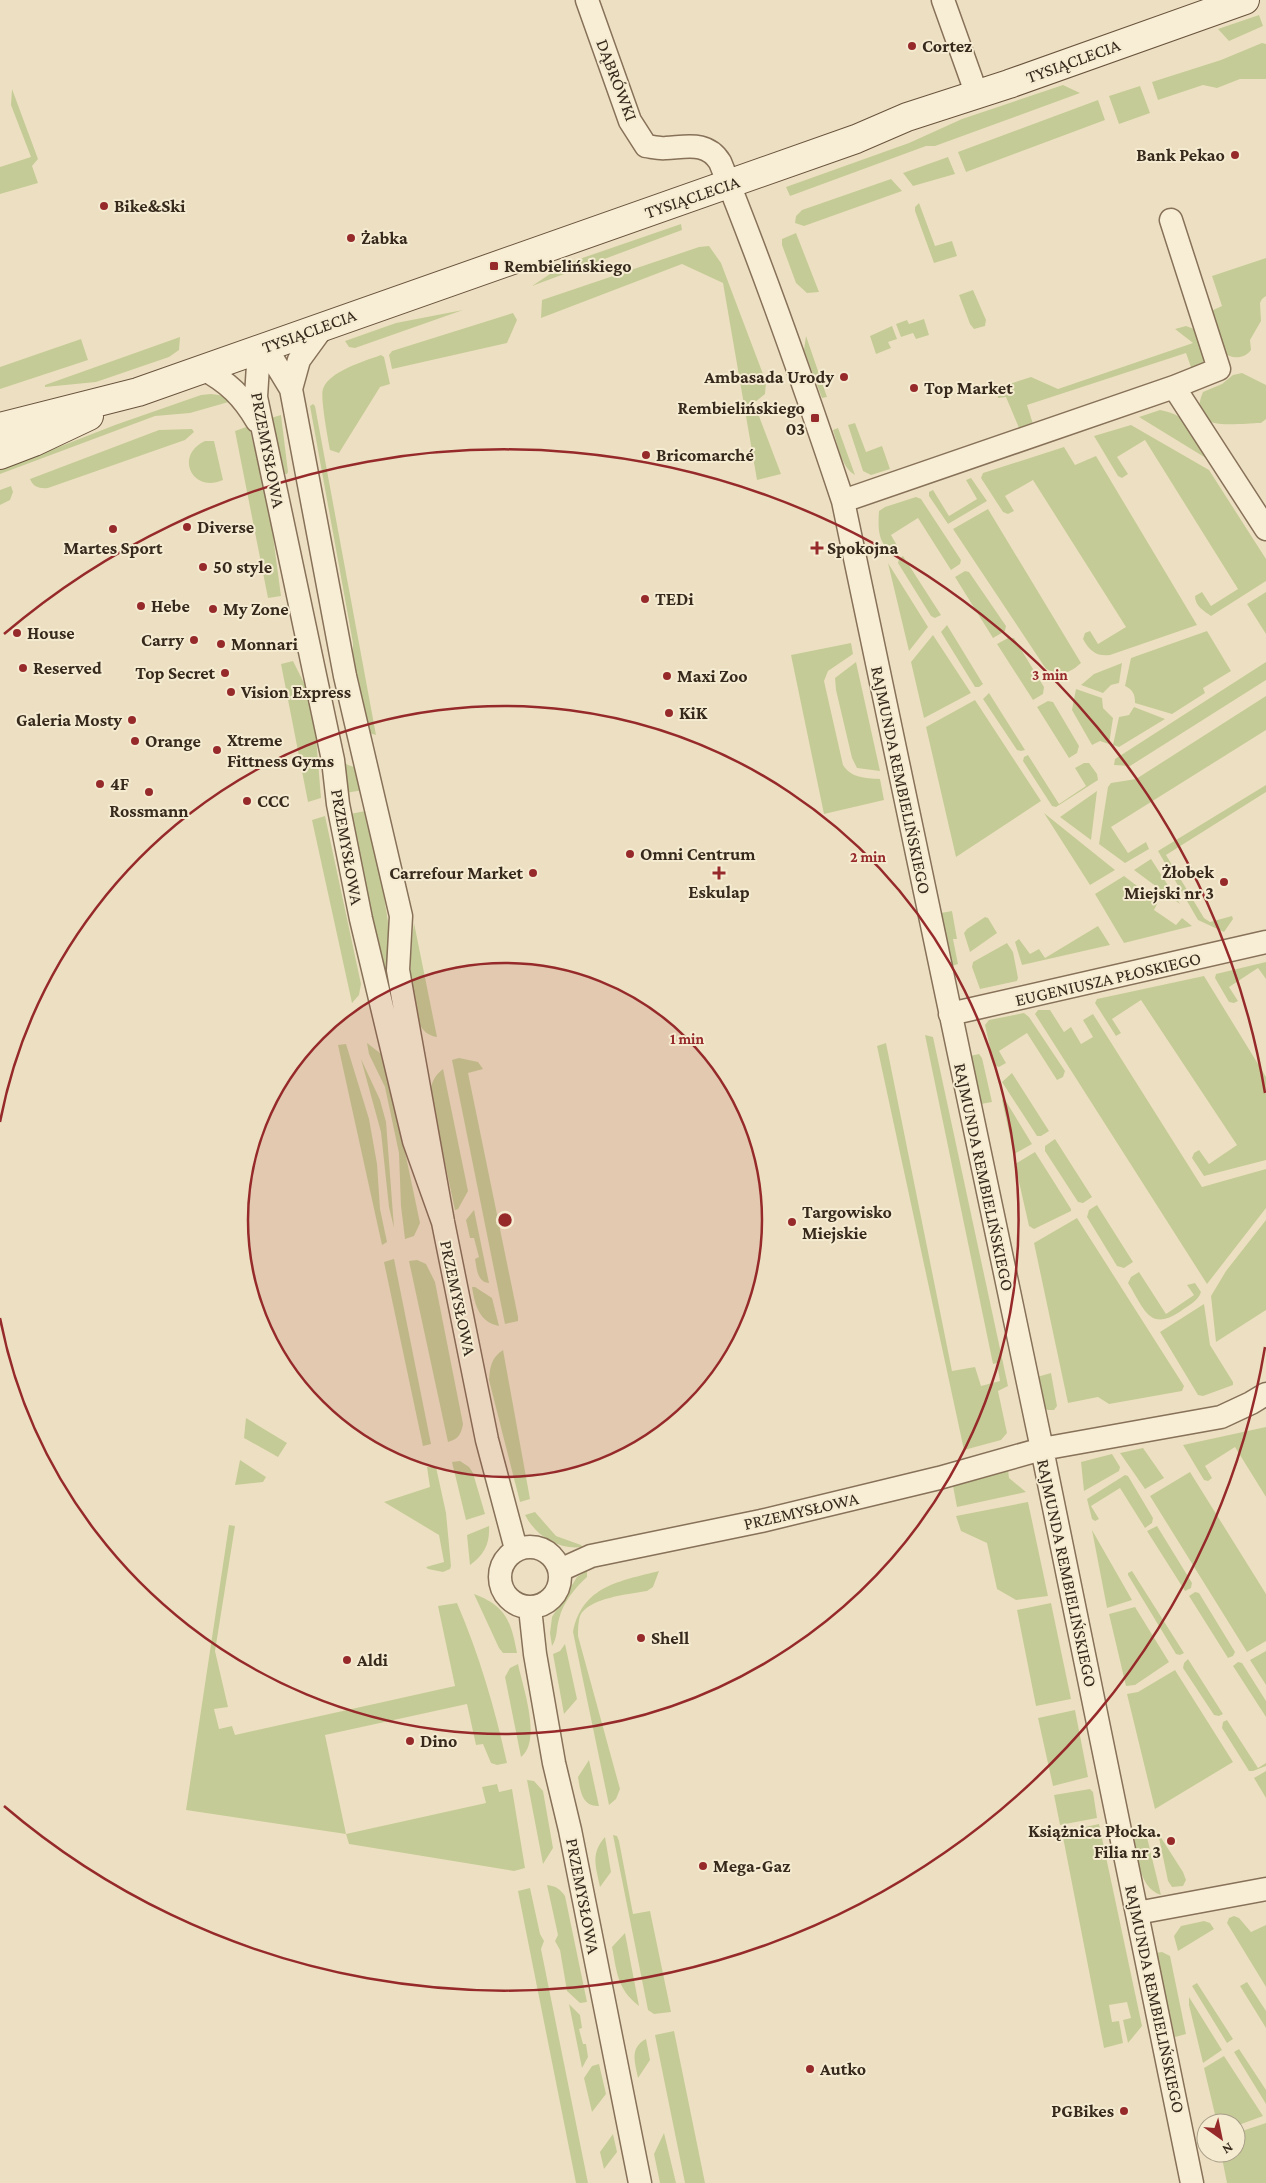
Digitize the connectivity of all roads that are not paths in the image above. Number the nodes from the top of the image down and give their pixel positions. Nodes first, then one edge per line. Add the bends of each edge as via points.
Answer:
1 (586, 0) edge
2 (943, 0) edge
3 (1231, 2) edge
4 (977, 95) junction
5 (729, 184) junction
6 (1171, 220) dead end
7 (323, 326) junction
8 (258, 349) junction
9 (204, 369) junction
10 (1174, 387) junction
11 (291, 389) junction
12 (138, 392) junction
13 (0, 427) edge
14 (263, 431) junction
15 (0, 455) edge
16 (843, 501) junction
17 (1266, 529) edge
18 (1266, 942) edge
19 (950, 1014) junction
20 (442, 1222) junction
21 (1266, 1394) edge
22 (1042, 1449) junction
23 (516, 1549) junction
24 (560, 1570) junction
25 (530, 1608) junction
26 (1266, 1889) edge
27 (1137, 1913) junction
28 (640, 2183) edge
29 (1192, 2183) edge

1 - 5 street, DĄBRÓWKI via 630,120 646,146 664,149 703,147 717,157
2 - 4 street
3 - 4 street, TYSIĄCLECIA
4 - 5 street, TYSIĄCLECIA via 907,117
5 - 7 street, TYSIĄCLECIA
5 - 16 street, RAJMUNDA REMBIELIŃSKIEGO via 804,384
6 - 10 street via 1219,369
7 - 8 street, TYSIĄCLECIA
7 - 11 street via 299,360
8 - 9 street, TYSIĄCLECIA
8 - 11 street, PRZEMYSŁOWA via 274,361
8 - 14 street, PRZEMYSŁOWA via 255,390
9 - 12 street, TYSIĄCLECIA
9 - 14 street via 236,391
10 - 16 street
10 - 17 street
11 - 20 street, PRZEMYSŁOWA via 344,676 401,916 398,970
12 - 13 street, TYSIĄCLECIA
12 - 15 street, TYSIĄCLECIA
14 - 20 street, PRZEMYSŁOWA via 333,760 338,804 361,919 414,1141
16 - 19 street, RAJMUNDA REMBIELIŃSKIEGO
18 - 19 street, EUGENIUSZA PŁOSKIEGO
19 - 22 street, RAJMUNDA REMBIELIŃSKIEGO
20 - 23 street, PRZEMYSŁOWA via 488,1440
21 - 22 street, PRZEMYSŁOWA via 1221,1417
22 - 24 street, PRZEMYSŁOWA via 770,1519 590,1556
22 - 27 street, RAJMUNDA REMBIELIŃSKIEGO
23 - 24 street via 543,1548 554,1557
23 - 25 street via 505,1558 499,1570 499,1584 516,1604
24 - 25 street via 560,1583 554,1596
25 - 28 street, PRZEMYSŁOWA via 554,1763
26 - 27 street
27 - 29 street, RAJMUNDA REMBIELIŃSKIEGO

